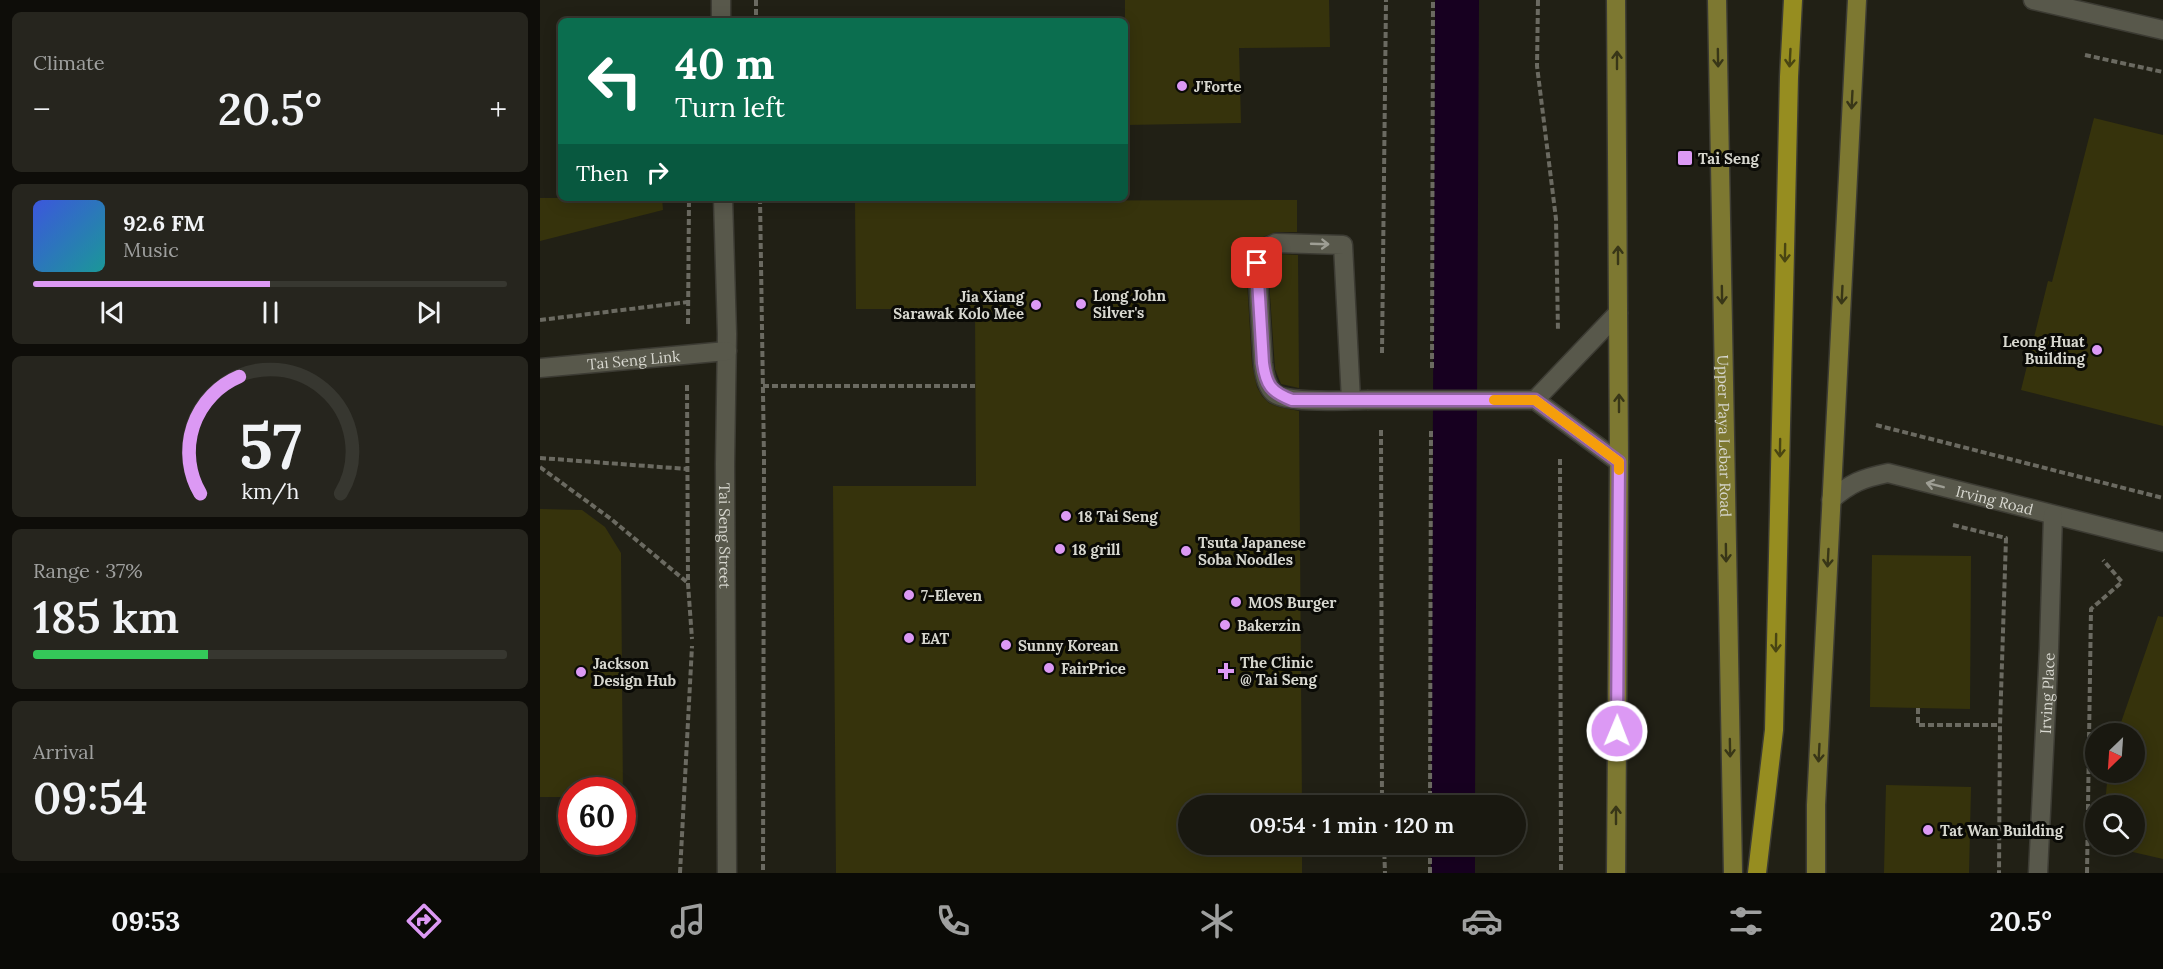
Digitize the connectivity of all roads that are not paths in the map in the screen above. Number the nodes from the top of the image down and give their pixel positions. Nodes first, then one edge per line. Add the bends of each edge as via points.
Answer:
1 (722, 0) edge
2 (1616, 0) edge
3 (1717, 0) edge
4 (1793, 0) edge
5 (1857, 0) edge
6 (2033, 0) edge
7 (721, 18) edge
8 (2163, 30) edge
9 (723, 201) edge
10 (1618, 313) junction
11 (727, 351) junction
12 (540, 368) edge
13 (1359, 400) junction
14 (1533, 400) junction
15 (1619, 462) junction
16 (1831, 500) junction
17 (2053, 515) junction
18 (2163, 542) edge
19 (727, 873) edge
20 (1616, 873) edge
21 (1732, 873) edge
22 (1757, 873) edge
23 (1816, 873) edge
24 (2038, 873) edge

1 - 7 street
10 -> 2 main road
3 -> 21 main road, Upper Paya Lebar Road
4 -> 22 highway via 1774,729
5 -> 16 main road
6 - 8 street
9 - 11 street, Tai Seng Street
10 - 14 street
15 -> 10 main road
11 - 12 street, Tai Seng Link
11 - 19 street, Tai Seng Street
13 -> 13 street via 1292,400 1274,393 1265,378 1257,263 1263,249 1276,243 1343,245
13 - 14 street, bridge
14 - 15 street
20 -> 15 main road
17 -> 16 street, Irving Road via 1888,472 1848,485
16 -> 23 main road
17 - 18 street, Irving Road
17 - 24 street, Irving Place

